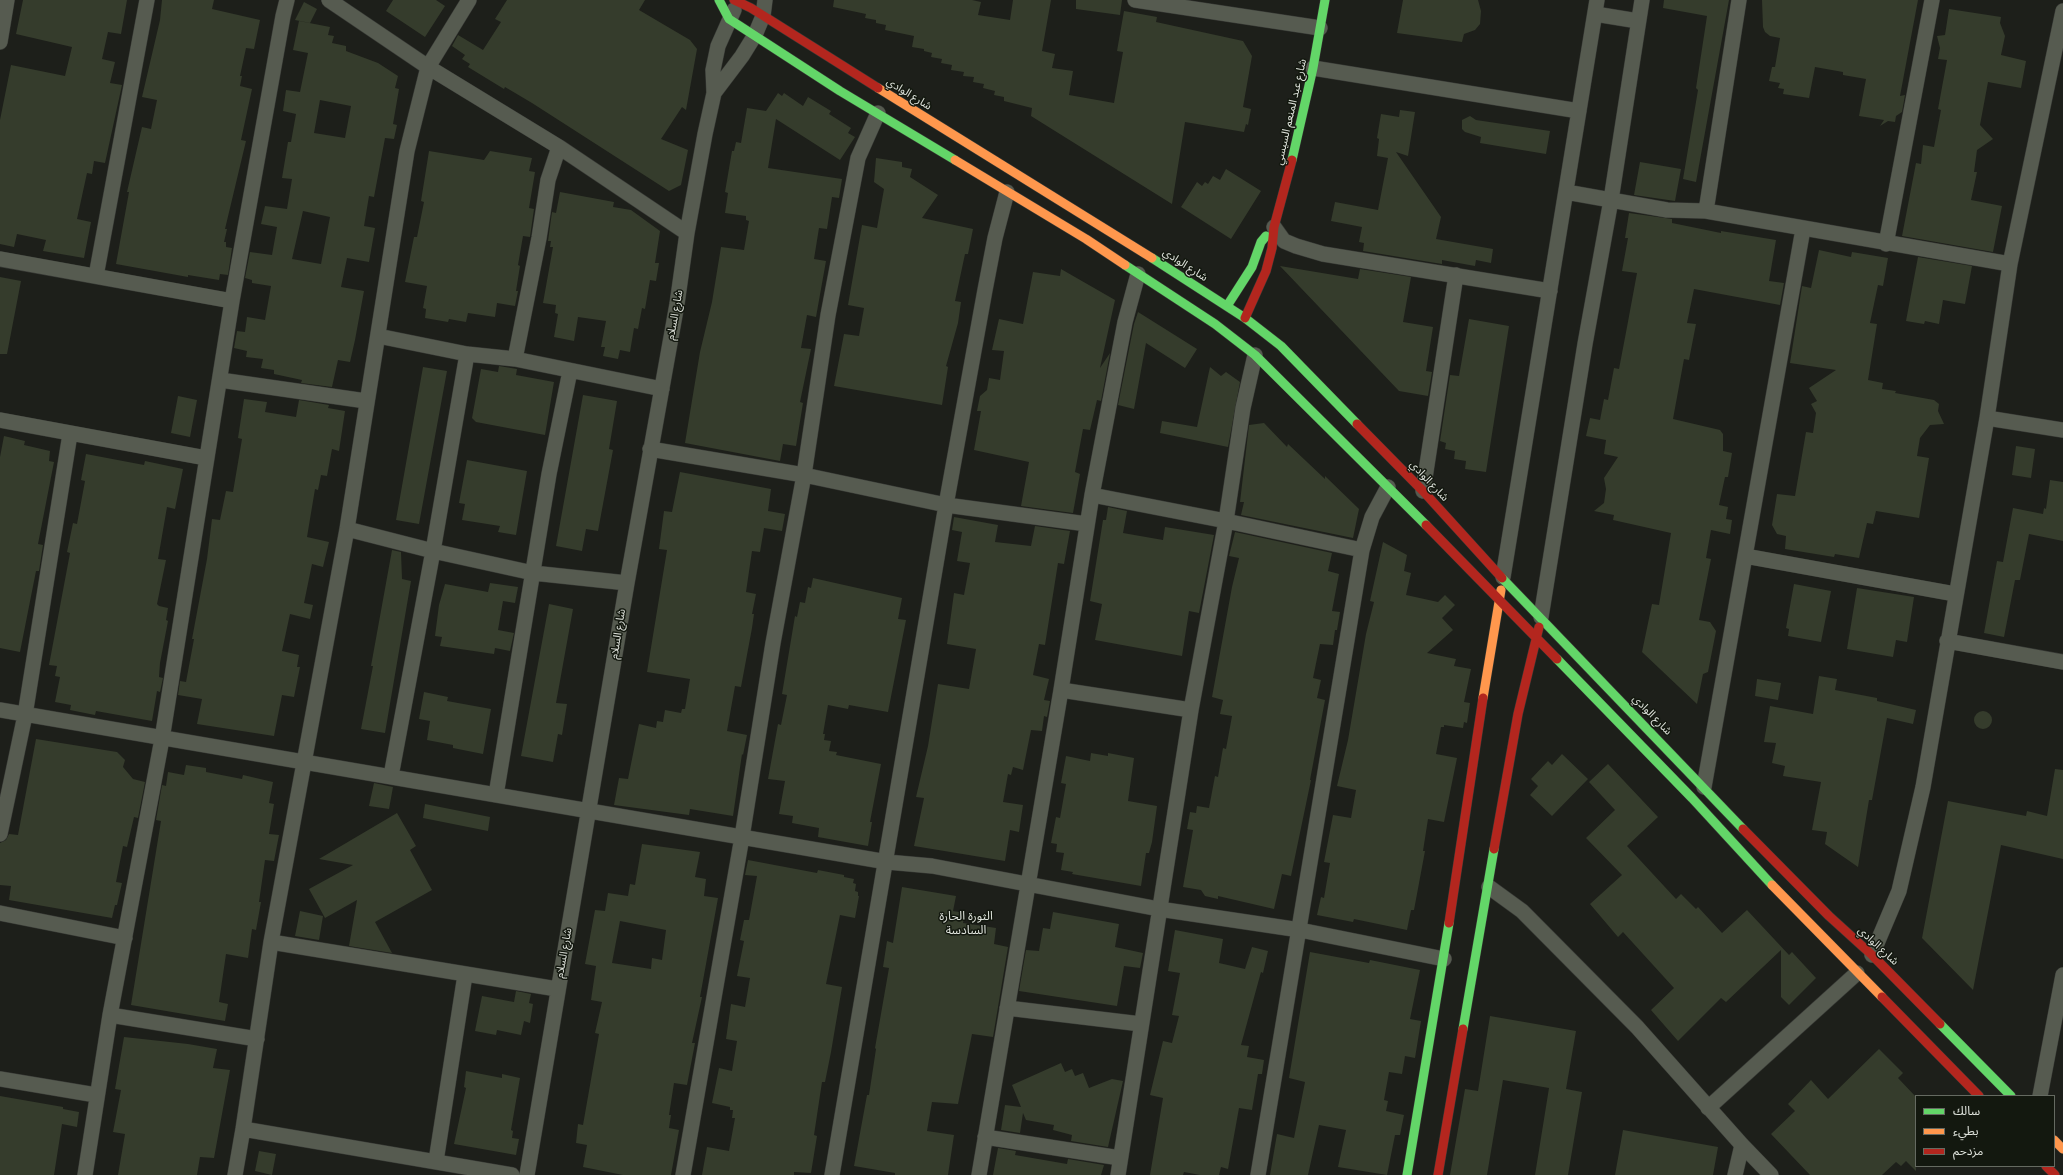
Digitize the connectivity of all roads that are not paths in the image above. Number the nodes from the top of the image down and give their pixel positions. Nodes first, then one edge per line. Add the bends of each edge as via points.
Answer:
1 (7, 0) edge
2 (147, 0) edge
3 (287, 0) edge
4 (329, 0) edge
5 (469, 0) edge
6 (719, 0) edge
7 (737, 0) edge
8 (765, 0) edge
9 (1135, 0) edge
10 (1325, 0) edge
11 (1642, 0) edge
12 (1739, 0) edge
13 (1932, 0) edge
14 (1171, 3) edge
15 (1596, 7) edge
16 (2063, 10) edge
17 (2, 15) edge
18 (763, 16) junction
19 (729, 19) junction
20 (1638, 21) junction
21 (1320, 28) junction
22 (755, 35) junction
23 (0, 42) edge
24 (428, 67) junction
25 (1313, 68) junction
26 (714, 93) junction
27 (1579, 111) junction
28 (878, 113) junction
29 (559, 147) junction
30 (1007, 192) junction
31 (1566, 192) junction
32 (1611, 200) junction
33 (1706, 211) junction
34 (1274, 227) junction
35 (1803, 229) junction
36 (687, 233) junction
37 (1886, 244) junction
38 (0, 259) edge
39 (2010, 264) junction
40 (1138, 274) junction
41 (1456, 275) junction
42 (96, 276) junction
43 (1550, 291) junction
44 (232, 301) junction
45 (1227, 306) junction
46 (1245, 318) junction
47 (378, 336) junction
48 (467, 354) junction
49 (1255, 355) junction
50 (515, 359) junction
51 (570, 371) junction
52 (220, 380) junction
53 (662, 389) junction
54 (366, 401) junction
55 (1988, 418) junction
56 (0, 420) edge
57 (2063, 430) edge
58 (70, 434) junction
59 (650, 449) junction
60 (206, 458) junction
61 (804, 475) junction
62 (1388, 487) junction
63 (1423, 491) junction
64 (1092, 495) junction
65 (946, 505) junction
66 (1226, 521) junction
67 (1087, 524) junction
68 (347, 529) junction
69 (1362, 550) junction
70 (433, 551) junction
71 (1745, 556) junction
72 (533, 573) junction
73 (1503, 577) junction
74 (626, 583) junction
75 (1955, 594) junction
76 (1498, 600) junction
77 (1542, 617) junction
78 (1536, 638) junction
79 (1947, 641) junction
80 (2063, 662) edge
81 (1061, 690) junction
82 (0, 710) edge
83 (1191, 710) junction
84 (25, 715) junction
85 (162, 739) junction
86 (304, 762) junction
87 (391, 776) junction
88 (1704, 787) junction
89 (496, 795) junction
90 (588, 810) junction
91 (0, 834) edge
92 (742, 837) junction
93 (887, 862) junction
94 (1028, 885) junction
95 (1489, 887) junction
96 (1159, 909) junction
97 (0, 913) edge
98 (1300, 930) junction
99 (125, 938) junction
100 (271, 942) junction
101 (1872, 955) junction
102 (1444, 959) junction
103 (1857, 973) junction
104 (465, 975) junction
105 (2063, 975) edge
106 (557, 989) junction
107 (1007, 1008) junction
108 (110, 1015) junction
109 (1141, 1024) junction
110 (257, 1039) junction
111 (0, 1079) edge
112 (96, 1095) junction
113 (1978, 1095) edge
114 (2010, 1095) edge
115 (2040, 1095) edge
116 (1708, 1108) junction
117 (244, 1129) junction
118 (985, 1137) junction
119 (2055, 1141) edge
120 (1742, 1145) junction
121 (2063, 1149) edge
122 (1120, 1158) junction
123 (436, 1162) junction
124 (2047, 1167) edge
125 (85, 1175) edge
126 (235, 1175) edge
127 (512, 1175) edge
128 (527, 1175) edge
129 (683, 1175) edge
130 (832, 1175) edge
131 (979, 1175) edge
132 (1118, 1175) edge
133 (1258, 1175) edge
134 (1407, 1175) edge
135 (1438, 1175) edge
136 (1735, 1175) edge
137 (1771, 1175) edge
138 (2055, 1175) edge

1 - 17 street
2 - 42 street
3 - 44 street
4 - 24 street
5 - 24 street
6 - 19 main road
7 - 18 main road, شارع الوادي
7 - 19 street, شارع السلام
8 - 18 street, شارع السلام
9 - 14 street
10 - 21 main road, شارع عبد المنعم السيسي
11 - 20 street
12 - 33 street
13 - 37 street
14 - 21 street
15 - 20 street
15 - 27 street
16 - 39 street
17 - 23 street
18 - 22 street, شارع السلام
18 - 45 main road, شارع الوادي via 1065,205 1097,222
19 - 22 main road
19 - 26 street, شارع السلام via 715,58
20 - 32 street
21 - 25 main road, شارع عبد المنعم السيسي
22 - 26 street, شارع السلام
22 - 28 main road
24 - 29 street
24 - 47 street via 407,151
25 - 27 street
25 - 34 main road, شارع عبد المنعم السيسي
26 - 36 street, شارع السلام via 704,134
27 - 31 street
28 - 30 main road
28 - 61 street via 858,158 828,315
29 - 36 street
29 - 50 street via 548,180
30 - 40 main road via 1086,239
30 - 65 street via 990,260
31 - 32 street
31 - 43 street
32 - 33 street via 1667,210
32 - 77 street
33 - 35 street
34 - 41 street via 1284,241 1317,252
34 - 45 main road, شارع عبد المنعم السيسي via 1261,242 1252,267
34 - 46 main road, شارع عبد المنعم السيسي via 1266,272
35 - 37 street
35 - 71 street
36 - 53 street, شارع السلام
37 - 39 street
38 - 42 street
39 - 55 street
40 - 49 main road via 1216,324
40 - 64 street via 1125,322
41 - 43 street
41 - 63 street
42 - 44 street
43 - 73 street
44 - 52 street
45 - 46 main road, شارع الوادي
46 - 63 main road, شارع الوادي via 1281,346
47 - 48 street
47 - 54 street
48 - 50 street
48 - 70 street
49 - 62 main road
49 - 66 street via 1243,408
50 - 51 street
51 - 53 street
51 - 72 street via 549,474
52 - 54 street
52 - 60 street
53 - 59 street, شارع السلام
54 - 68 street
55 - 57 street
55 - 75 street
56 - 58 street
58 - 60 street
58 - 84 street
59 - 61 street
59 - 74 street, شارع السلام
60 - 85 street
61 - 65 street
61 - 92 street via 773,643
62 - 69 street via 1372,517
62 - 76 main road
63 - 73 main road, شارع الوادي
64 - 66 street
64 - 67 street
65 - 67 street
65 - 93 street
66 - 69 street
66 - 83 street
67 - 81 street
68 - 70 street
68 - 86 street
69 - 98 street
70 - 72 street
70 - 87 street
71 - 75 street
71 - 88 street
72 - 74 street
72 - 89 street
73 - 76 main road
73 - 77 main road, شارع الوادي
74 - 90 street, شارع السلام
75 - 79 street
76 - 78 main road
76 - 102 main road
77 - 78 main road
77 - 88 main road, شارع الوادي
78 - 95 main road via 1518,714
78 - 103 main road
79 - 80 street
79 - 101 street via 1912,837 1899,891
81 - 83 street
81 - 94 street
82 - 84 street
83 - 96 street
84 - 85 street
84 - 91 street
85 - 86 street
85 - 99 street
86 - 87 street
86 - 100 street
87 - 89 street
88 - 101 main road, شارع الوادي via 1829,916
89 - 90 street
90 - 92 street
90 - 106 street, شارع السلام
92 - 93 street
92 - 129 street
93 - 94 street via 932,866
93 - 130 street
94 - 96 street
94 - 107 street
95 - 116 street via 1522,911 1637,1027
95 - 135 main road
96 - 98 street
96 - 109 street
97 - 99 street
98 - 102 street
98 - 133 street
99 - 108 street
100 - 104 street
100 - 110 street
101 - 114 main road, شارع الوادي
102 - 134 main road
103 - 113 main road
103 - 116 street
104 - 106 street
104 - 123 street
105 - 115 street
106 - 128 street, شارع السلام
107 - 109 street
107 - 118 street
108 - 110 street
108 - 112 street
109 - 122 street
110 - 117 street
111 - 112 street
112 - 125 street
116 - 120 street
117 - 123 street
117 - 126 street
118 - 122 street
118 - 131 street
119 - 121 main road
120 - 136 street
120 - 137 street
122 - 132 street
123 - 127 street
124 - 138 main road

